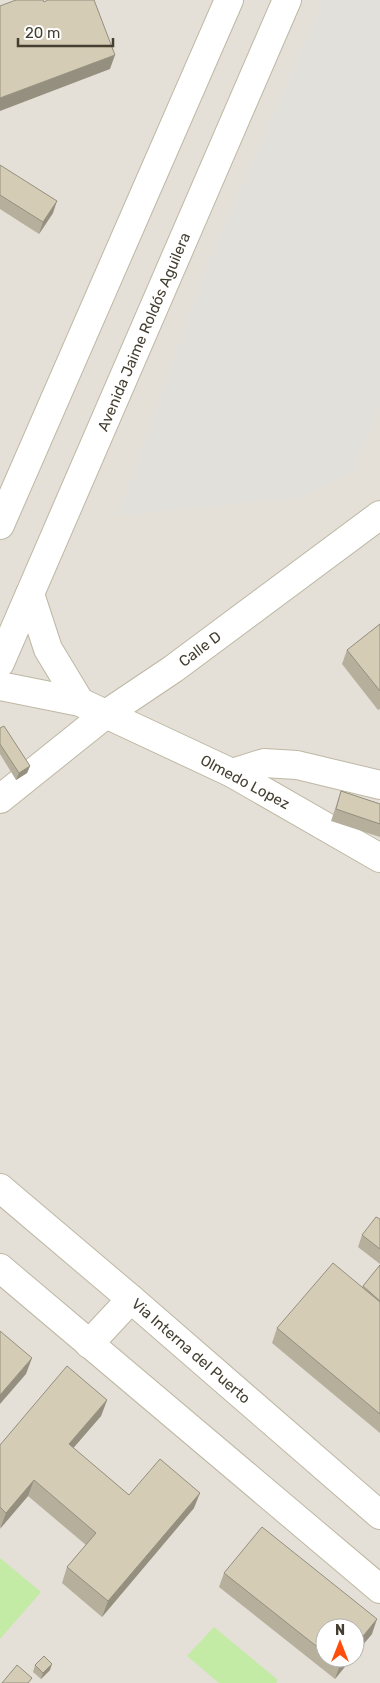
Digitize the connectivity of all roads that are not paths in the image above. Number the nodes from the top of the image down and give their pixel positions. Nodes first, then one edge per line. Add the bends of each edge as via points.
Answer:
1 (229, 0) edge
2 (288, 0) edge
3 (380, 515) edge
4 (0, 525) edge
5 (30, 594) junction
6 (0, 663) edge
7 (0, 686) edge
8 (80, 702) junction
9 (106, 714) junction
10 (232, 773) junction
11 (380, 785) edge
12 (0, 799) edge
13 (380, 858) edge
14 (0, 1188) edge
15 (0, 1268) edge
16 (131, 1299) junction
17 (89, 1344) junction
18 (379, 1511) edge
19 (380, 1589) edge

1 - 4 street
2 - 5 street, Avenida Jaime Roldós Aguilera
3 - 9 street, Calle D via 173,669
5 - 6 street, Avenida Jaime Roldós Aguilera
5 - 8 street via 48,649
7 - 8 street
8 - 9 street
9 - 10 street, Olmedo Lopez
9 - 12 street, Calle D
10 - 11 street via 264,763 297,765
10 - 13 street, Olmedo Lopez
14 - 16 street, Via Interna del Puerto
15 - 17 street
16 - 17 street
16 - 18 street, Via Interna del Puerto
17 - 19 street

